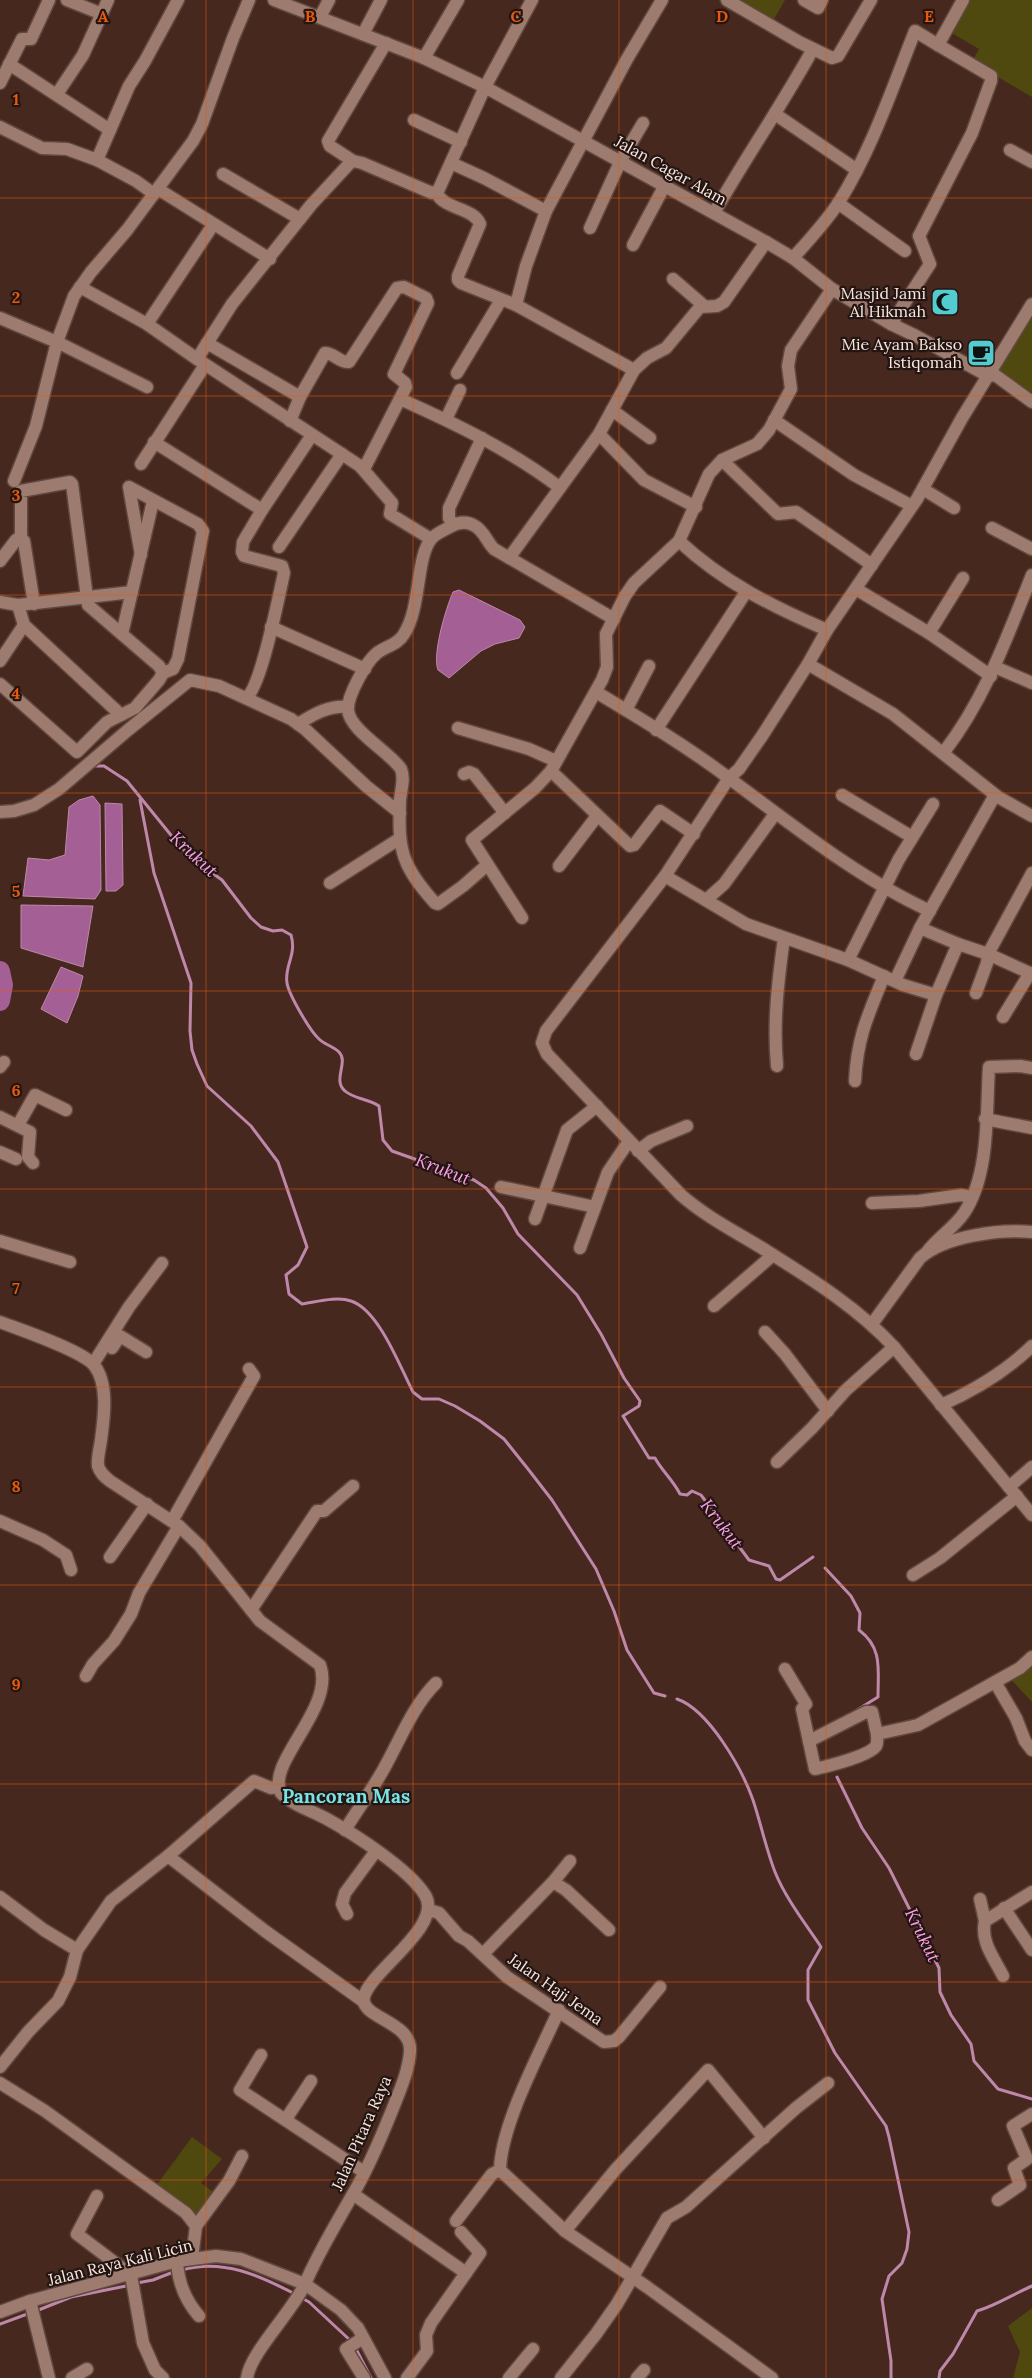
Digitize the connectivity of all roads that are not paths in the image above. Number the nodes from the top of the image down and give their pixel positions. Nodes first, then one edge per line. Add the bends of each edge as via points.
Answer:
1 (49, 0) edge
2 (67, 0) edge
3 (108, 0) edge
4 (178, 0) edge
5 (249, 0) edge
6 (274, 0) edge
7 (330, 0) edge
8 (381, 0) edge
9 (458, 0) edge
10 (532, 0) edge
11 (662, 0) edge
12 (727, 0) edge
13 (804, 0) edge
14 (822, 0) edge
15 (871, 0) edge
16 (963, 0) edge
17 (102, 14) junction
18 (320, 17) junction
19 (363, 34) junction
20 (386, 43) junction
21 (938, 44) junction
22 (813, 49) junction
23 (424, 58) junction
24 (9, 64) junction
25 (0, 83) edge
26 (485, 87) junction
27 (57, 94) junction
28 (775, 114) junction
29 (414, 120) dead end
30 (642, 123) dead end
31 (0, 127) edge
32 (110, 130) junction
33 (584, 141) junction
34 (461, 142) junction
35 (1010, 150) dead end
36 (97, 160) junction
37 (621, 160) junction
38 (353, 161) junction
39 (1032, 162) edge
40 (451, 164) junction
41 (857, 170) junction
42 (224, 174) dead end
43 (665, 185) junction
44 (156, 192) junction
45 (436, 192) junction
46 (838, 202) junction
47 (546, 211) junction
48 (714, 213) junction
49 (300, 219) junction
50 (213, 225) junction
51 (590, 228) dead end
52 (766, 242) junction
53 (633, 245) dead end
54 (905, 252) dead end
55 (793, 258) junction
56 (270, 259) junction
57 (673, 279) dead end
58 (80, 287) junction
59 (832, 289) junction
60 (501, 300) junction
61 (1032, 304) edge
62 (516, 305) junction
63 (703, 305) junction
64 (0, 318) edge
65 (147, 324) junction
66 (891, 324) junction
67 (57, 342) junction
68 (207, 343) junction
69 (201, 362) junction
70 (634, 370) junction
71 (457, 373) dead end
72 (988, 376) junction
73 (147, 387) dead end
74 (460, 390) dead end
75 (300, 397) junction
76 (400, 399) junction
77 (1032, 402) edge
78 (612, 410) junction
79 (446, 419) junction
80 (774, 420) junction
81 (290, 421) junction
82 (599, 434) junction
83 (312, 435) junction
84 (482, 438) junction
85 (650, 438) dead end
86 (154, 442) junction
87 (342, 454) junction
88 (722, 460) junction
89 (141, 464) dead end
90 (360, 466) junction
91 (14, 481) dead end
92 (559, 487) junction
93 (922, 489) junction
94 (154, 501) junction
95 (912, 506) junction
96 (696, 507) junction
97 (954, 508) dead end
98 (262, 510) junction
99 (453, 525) junction
100 (992, 528) dead end
101 (21, 539) junction
102 (431, 539) junction
103 (679, 541) junction
104 (278, 547) dead end
105 (1032, 549) edge
106 (141, 555) junction
107 (509, 558) junction
108 (0, 561) edge
109 (872, 565) junction
110 (1032, 575) edge
111 (963, 578) dead end
112 (856, 589) junction
113 (132, 592) junction
114 (746, 592) junction
115 (87, 597) junction
116 (1027, 599) edge
117 (0, 602) edge
118 (34, 604) junction
119 (18, 605) junction
120 (614, 619) junction
121 (24, 625) junction
122 (270, 627) junction
123 (827, 630) junction
124 (929, 633) junction
125 (122, 634) junction
126 (0, 661) edge
127 (808, 664) junction
128 (649, 666) dead end
129 (365, 669) junction
130 (993, 671) junction
131 (163, 672) junction
132 (1032, 683) edge
133 (0, 684) edge
134 (596, 692) junction
135 (246, 698) junction
136 (348, 707) junction
137 (626, 710) junction
138 (121, 715) junction
139 (298, 724) junction
140 (458, 728) dead end
141 (656, 730) junction
142 (944, 752) junction
143 (554, 766) junction
144 (464, 774) dead end
145 (729, 778) junction
146 (842, 795) dead end
147 (995, 795) junction
148 (933, 804) dead end
149 (0, 812) edge
150 (400, 813) junction
151 (505, 813) junction
152 (775, 814) junction
153 (597, 816) junction
154 (1032, 816) edge
155 (694, 834) junction
156 (912, 837) junction
157 (399, 839) junction
158 (487, 865) junction
159 (559, 866) dead end
160 (1032, 873) edge
161 (666, 876) junction
162 (330, 883) dead end
163 (884, 886) junction
164 (706, 900) junction
165 (930, 911) junction
166 (522, 918) dead end
167 (920, 928) junction
168 (784, 938) junction
169 (958, 944) junction
170 (988, 954) junction
171 (848, 960) junction
172 (1031, 973) edge
173 (890, 979) junction
174 (976, 993) dead end
175 (936, 995) junction
176 (1003, 1017) dead end
177 (916, 1054) dead end
178 (777, 1066) dead end
179 (1032, 1068) edge
180 (855, 1081) dead end
181 (597, 1106) junction
182 (66, 1110) dead end
183 (0, 1117) edge
184 (986, 1119) junction
185 (18, 1125) junction
186 (687, 1126) dead end
187 (1032, 1128) edge
188 (629, 1141) junction
189 (638, 1151) junction
190 (0, 1152) edge
191 (16, 1158) dead end
192 (32, 1164) dead end
193 (500, 1187) dead end
194 (543, 1196) junction
195 (971, 1197) junction
196 (872, 1203) dead end
197 (595, 1207) junction
198 (535, 1219) dead end
199 (1032, 1232) edge
200 (0, 1241) edge
201 (580, 1248) dead end
202 (927, 1252) junction
203 (773, 1255) junction
204 (70, 1262) dead end
205 (162, 1263) dead end
206 (714, 1306) dead end
207 (0, 1322) edge
208 (872, 1324) junction
209 (765, 1332) dead end
210 (1032, 1346) edge
211 (894, 1347) junction
212 (146, 1352) dead end
213 (95, 1368) junction
214 (249, 1369) dead end
215 (941, 1405) junction
216 (828, 1411) junction
217 (777, 1462) dead end
218 (1032, 1467) edge
219 (353, 1486) dead end
220 (1013, 1491) junction
221 (147, 1504) junction
222 (1032, 1515) edge
223 (0, 1521) edge
224 (176, 1523) junction
225 (110, 1557) dead end
226 (71, 1570) dead end
227 (913, 1575) dead end
228 (251, 1610) junction
229 (1032, 1657) edge
230 (785, 1669) dead end
231 (86, 1676) dead end
232 (995, 1682) junction
233 (436, 1683) dead end
234 (877, 1734) junction
235 (809, 1741) junction
236 (1032, 1750) edge
237 (279, 1787) junction
238 (345, 1830) junction
239 (376, 1851) junction
240 (168, 1856) junction
241 (570, 1861) dead end
242 (552, 1882) junction
243 (1032, 1892) edge
244 (0, 1897) edge
245 (980, 1899) dead end
246 (1004, 1908) junction
247 (428, 1910) junction
248 (347, 1914) dead end
249 (985, 1921) junction
250 (609, 1930) dead end
251 (77, 1950) junction
252 (1032, 1950) edge
253 (484, 1954) junction
254 (1003, 1976) dead end
255 (660, 1987) dead end
256 (363, 2001) junction
257 (559, 2010) junction
258 (261, 2055) dead end
259 (0, 2067) edge
260 (311, 2081) dead end
261 (0, 2083) edge
262 (828, 2083) dead end
263 (1032, 2114) edge
264 (286, 2119) junction
265 (764, 2138) junction
266 (242, 2156) dead end
267 (500, 2170) junction
268 (364, 2172) junction
269 (353, 2194) junction
270 (97, 2196) dead end
271 (998, 2200) dead end
272 (196, 2226) junction
273 (565, 2231) junction
274 (192, 2258) junction
275 (178, 2267) junction
276 (466, 2273) junction
277 (634, 2278) junction
278 (132, 2281) junction
279 (303, 2288) junction
280 (32, 2311) junction
281 (0, 2312) edge
282 (199, 2316) dead end
283 (358, 2349) junction
284 (533, 2349) dead end
285 (86, 2369) dead end
286 (47, 2378) edge
287 (72, 2378) edge
288 (163, 2378) edge
289 (247, 2378) edge
290 (364, 2378) edge
291 (384, 2378) edge
292 (407, 2378) edge
293 (509, 2378) edge
294 (561, 2378) edge
295 (772, 2378) edge

1 - 24 street via 31,39 22,39
2 - 17 street
3 - 17 street
4 - 32 street via 129,86
5 - 44 street via 202,124
6 - 18 street, Jalan Cagar Alam
7 - 18 street
8 - 19 street
9 - 23 street
10 - 26 street
11 - 33 street
12 - 22 street
13 - 14 street via 818,8
15 - 22 street via 836,58 829,58
16 - 21 street
17 - 27 street via 83,55
18 - 19 street, Jalan Cagar Alam
19 - 20 street, Jalan Cagar Alam
20 - 23 street, Jalan Cagar Alam
20 - 38 street via 328,141 330,146
21 - 41 street via 916,31
21 - 66 street via 991,76 991,81 972,133 919,236 930,264
22 - 28 street
23 - 26 street, Jalan Cagar Alam
24 - 25 street
24 - 27 street
26 - 33 street, Jalan Cagar Alam
26 - 34 street
27 - 32 street
28 - 41 street
28 - 48 street
29 - 34 street
30 - 37 street
31 - 36 street via 42,148 67,149
32 - 36 street
33 - 37 street, Jalan Cagar Alam
33 - 47 street
34 - 40 street
35 - 39 street
36 - 44 street
37 - 43 street, Jalan Cagar Alam
37 - 51 street
38 - 45 street
38 - 49 street
40 - 45 street
40 - 47 street
41 - 46 street
42 - 49 street
43 - 48 street, Jalan Cagar Alam
43 - 53 street
44 - 50 street
44 - 58 street
45 - 60 street via 440,199 476,218 480,224 458,280
46 - 54 street
46 - 55 street
47 - 62 street
48 - 52 street, Jalan Cagar Alam
49 - 56 street
50 - 56 street
50 - 65 street
52 - 55 street, Jalan Cagar Alam
52 - 63 street via 724,302 717,306
55 - 59 street, Jalan Cagar Alam
56 - 68 street via 232,304
57 - 63 street
58 - 65 street
58 - 67 street
59 - 66 street, Jalan Cagar Alam
59 - 80 street via 791,350 788,358 791,390
60 - 62 street
60 - 71 street
61 - 72 street
62 - 70 street
63 - 70 street via 666,348 647,358
64 - 67 street
65 - 69 street
66 - 72 street, Jalan Cagar Alam
67 - 73 street
67 - 91 street via 36,426
68 - 69 street
68 - 75 street
69 - 81 street
69 - 86 street
70 - 78 street
72 - 77 street, Jalan Cagar Alam via 995,375
72 - 93 street
74 - 79 street
75 - 76 street via 325,353 349,362 395,291 404,287 428,301 394,374 406,385
75 - 81 street
76 - 79 street
76 - 90 street via 366,465
78 - 82 street
78 - 85 street
79 - 84 street
80 - 88 street via 757,444
80 - 95 street via 854,475
81 - 83 street
82 - 92 street
82 - 96 street via 644,480
83 - 87 street
83 - 98 street
84 - 92 street via 526,463
84 - 99 street via 449,508
86 - 89 street
86 - 98 street
87 - 90 street
87 - 104 street
88 - 96 street via 709,474
88 - 109 street via 778,514 796,512
90 - 102 street via 392,503 390,514
92 - 107 street
93 - 95 street
93 - 97 street
94 - 106 street
94 - 106 street via 128,487
94 - 131 street via 198,524 203,534 178,659 173,668
95 - 109 street
96 - 103 street
98 - 122 street via 243,542 242,552 248,558 284,568
99 - 102 street
99 - 107 street via 473,524 490,545
100 - 105 street
101 - 108 street via 16,540
101 - 115 street via 21,491 70,482
101 - 118 street via 25,544
102 - 129 street via 424,555 415,608 408,628 398,641 375,655
103 - 114 street via 703,563
103 - 120 street via 634,582
106 - 113 street
107 - 120 street
109 - 112 street
110 - 116 street
111 - 124 street
112 - 123 street
112 - 124 street
113 - 115 street
113 - 125 street
114 - 123 street
114 - 141 street
115 - 118 street
115 - 125 street via 90,607
116 - 130 street
117 - 119 street
118 - 119 street
119 - 121 street
120 - 134 street via 605,640 607,667
121 - 126 street
121 - 138 street
122 - 129 street
122 - 135 street via 259,675
123 - 127 street
124 - 130 street
125 - 131 street
127 - 142 street via 893,714
127 - 145 street via 739,769
128 - 137 street
129 - 136 street
130 - 132 street
130 - 142 street via 958,734
131 - 138 street via 140,703
133 - 138 street via 74,751 80,751 107,722
134 - 137 street
134 - 143 street
135 - 139 street
135 - 149 street via 219,686 190,680 59,790 34,805
136 - 139 street via 332,707 317,712
136 - 150 street via 354,723 401,769 404,777
137 - 141 street
139 - 150 street
140 - 143 street via 545,754
141 - 145 street
142 - 147 street
143 - 151 street via 535,788
143 - 153 street
144 - 151 street via 474,774
145 - 152 street
145 - 155 street
146 - 156 street
147 - 154 street
147 - 165 street
148 - 156 street
150 - 157 street
151 - 158 street via 472,840
152 - 163 street
152 - 164 street via 724,884
153 - 155 street via 630,846 660,811
153 - 159 street
155 - 161 street
156 - 163 street
157 - 158 street via 410,873 436,904
157 - 162 street
158 - 166 street
160 - 170 street
161 - 164 street
161 - 181 street via 542,1039 543,1050
163 - 165 street
163 - 171 street
164 - 168 street via 736,920
165 - 167 street
167 - 169 street
167 - 173 street
168 - 171 street
168 - 178 street via 776,995 774,1038
169 - 170 street
169 - 175 street
170 - 172 street
170 - 174 street
171 - 173 street
172 - 176 street
173 - 175 street
173 - 180 street via 868,1011 861,1034
175 - 177 street
179 - 184 street via 989,1068
181 - 188 street
181 - 194 street via 567,1130
182 - 185 street via 35,1095
183 - 185 street
184 - 187 street
184 - 195 street via 982,1166 978,1186
185 - 192 street via 30,1132 28,1157
186 - 189 street via 651,1141
188 - 189 street
188 - 197 street via 610,1167
189 - 203 street via 691,1204
190 - 191 street
193 - 194 street
194 - 197 street
194 - 198 street
195 - 196 street
195 - 202 street via 964,1213
197 - 201 street
199 - 202 street via 975,1236
200 - 204 street
202 - 208 street
203 - 206 street
203 - 208 street via 810,1277
205 - 213 street via 128,1307
207 - 213 street via 70,1351
208 - 211 street
209 - 216 street
210 - 215 street via 983,1384
211 - 215 street
211 - 216 street via 846,1390
212 - 213 street via 120,1336
213 - 221 street via 102,1386 104,1406 99,1469 105,1478
214 - 224 street via 254,1376
215 - 220 street
216 - 217 street
218 - 220 street
219 - 228 street via 324,1511 317,1511
220 - 222 street
220 - 227 street via 940,1558
221 - 224 street
221 - 225 street
223 - 226 street via 43,1540 66,1555
224 - 228 street via 200,1546
224 - 231 street via 129,1617
228 - 237 street via 265,1626 316,1660 322,1670 323,1682 318,1700 281,1769
229 - 232 street
230 - 235 street via 806,1704 802,1709
232 - 234 street via 918,1725
232 - 236 street
233 - 238 street via 421,1702
234 - 235 street via 872,1712 866,1712
234 - 235 street via 878,1742 873,1749 815,1769
237 - 238 street via 286,1798
237 - 240 street via 271,1788 254,1781
238 - 239 street
239 - 247 street via 421,1889 428,1901
239 - 248 street via 345,1893 342,1904
240 - 251 street via 117,1895
240 - 256 street, Jalan Pitara Raya via 237,1914
241 - 242 street
242 - 250 street via 566,1890
242 - 253 street
243 - 246 street
244 - 251 street
245 - 249 street
246 - 249 street
246 - 252 street
247 - 253 street, Jalan Haji Jema via 439,1913 459,1936
247 - 256 street via 398,1956 369,1987
249 - 254 street via 982,1931 985,1941
251 - 259 street via 67,1985 58,2001
253 - 257 street, Jalan Haji Jema via 507,1977
255 - 257 street, Jalan Haji Jema via 619,2037 608,2042
256 - 268 street, Jalan Pitara Raya via 373,2013 398,2028 410,2046 401,2087
257 - 267 street via 516,2108 502,2148
258 - 264 street via 240,2090
260 - 264 street
261 - 272 street via 45,2111 186,2212
262 - 265 street
263 - 271 street via 1013,2126 1028,2159 1014,2168 1020,2185
264 - 268 street
265 - 273 street via 708,2070 616,2169
265 - 277 street via 686,2207 667,2218
266 - 272 street via 229,2181
267 - 273 street
267 - 276 street via 492,2174 459,2226 480,2253
268 - 269 street, Jalan Pitara Raya
269 - 276 street
269 - 279 street, Jalan Pitara Raya
270 - 278 street via 77,2234
272 - 274 street
273 - 277 street
274 - 275 street, Jalan Raya Kali Licin
274 - 279 street, Jalan Raya Kali Licin via 241,2259
275 - 278 street, Jalan Raya Kali Licin
275 - 282 street via 187,2301
276 - 292 street via 431,2323 426,2335 427,2351
277 - 294 street
277 - 295 street
278 - 280 street, Jalan Raya Kali Licin
278 - 288 street via 143,2343 155,2370
279 - 283 street, Jalan Raya Kali Licin via 347,2316
279 - 289 street, Jalan Pitara Raya via 253,2360
280 - 281 street, Jalan Raya Kali Licin
280 - 286 street via 32,2329
283 - 290 street
283 - 291 street
284 - 293 street
285 - 287 street

